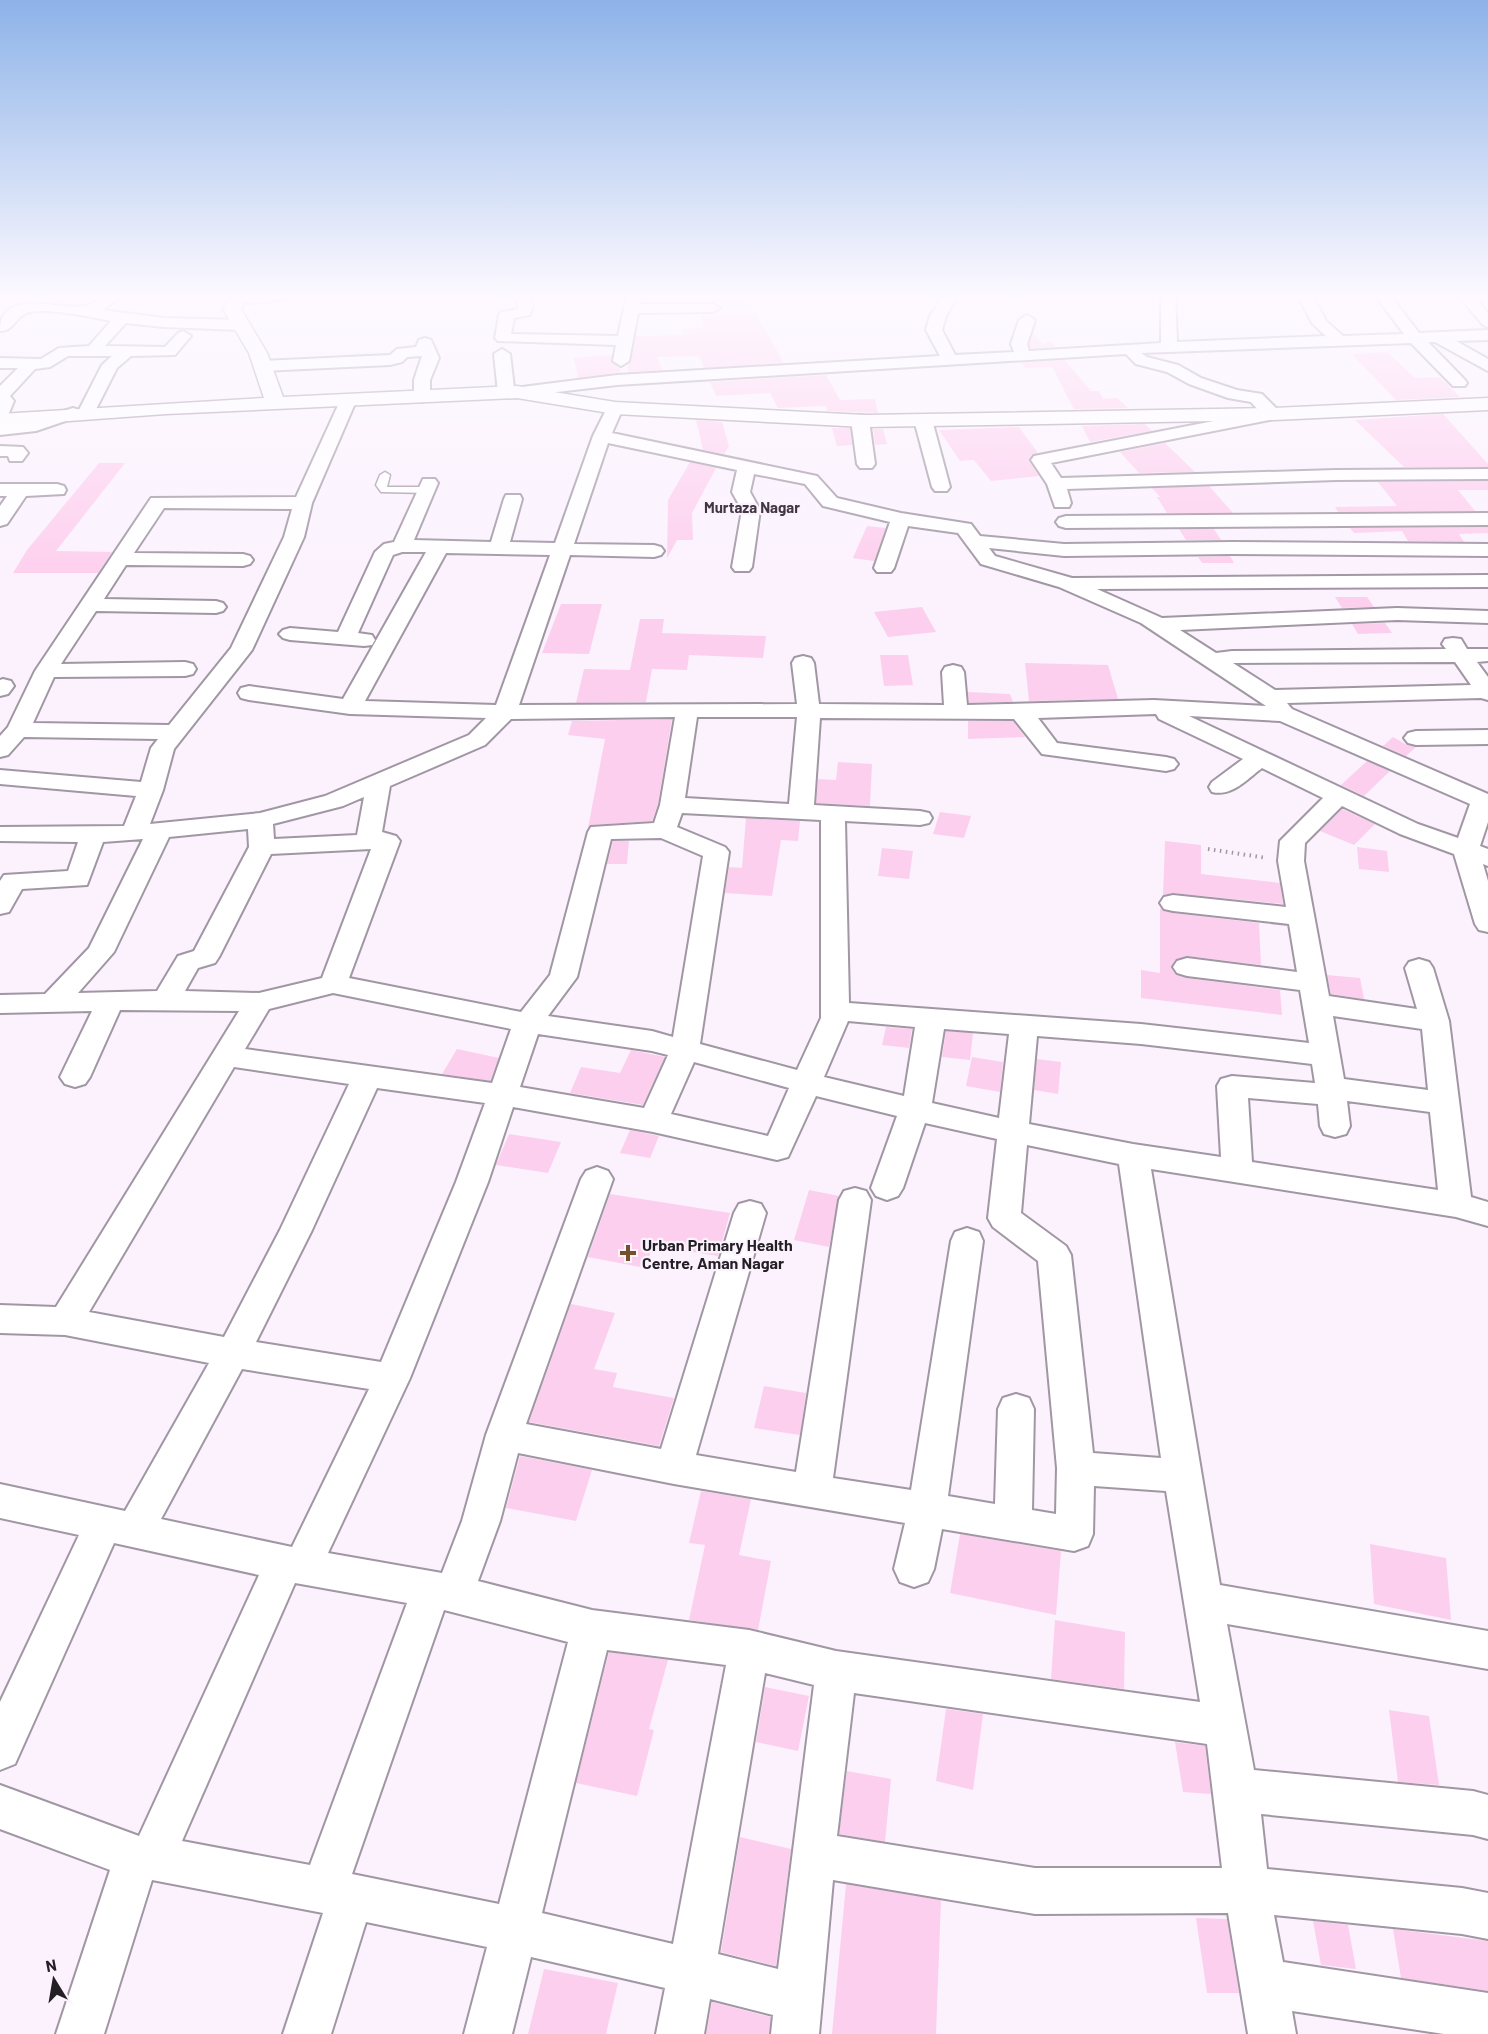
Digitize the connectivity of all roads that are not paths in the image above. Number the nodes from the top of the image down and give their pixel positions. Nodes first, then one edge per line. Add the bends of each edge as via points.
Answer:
1 (6, 390) edge
2 (94, 390) edge
3 (271, 390) edge
4 (422, 390) edge
5 (530, 390) edge
6 (591, 390) edge
7 (1221, 390) edge
8 (511, 392) junction
9 (422, 398) junction
10 (348, 400) junction
11 (276, 403) junction
12 (587, 403) junction
13 (1488, 404) edge
14 (615, 408) junction
15 (80, 413) junction
16 (1273, 414) junction
17 (0, 418) edge
18 (860, 420) junction
19 (923, 420) junction
20 (0, 430) edge
21 (602, 436) junction
22 (866, 464) dead end
23 (747, 466) junction
24 (1488, 474) edge
25 (385, 475) dead end
26 (1336, 475) junction
27 (428, 487) joint
28 (941, 487) dead end
29 (0, 490) edge
30 (20, 490) junction
31 (57, 490) dead end
32 (1059, 492) junction
33 (1488, 492) edge
34 (1354, 497) junction
35 (513, 499) dead end
36 (303, 503) junction
37 (901, 519) junction
38 (1488, 519) edge
39 (0, 520) edge
40 (1371, 520) junction
41 (969, 534) junction
42 (1064, 536) junction
43 (402, 546) junction
44 (440, 547) junction
45 (499, 548) junction
46 (564, 550) junction
47 (1390, 550) junction
48 (1488, 550) edge
49 (654, 551) dead end
50 (119, 559) junction
51 (243, 560) dead end
52 (742, 567) dead end
53 (884, 568) dead end
54 (1488, 581) edge
55 (1407, 582) junction
56 (1066, 583) junction
57 (90, 605) junction
58 (216, 607) dead end
59 (1430, 616) junction
60 (1488, 617) edge
61 (1156, 625) junction
62 (290, 634) dead end
63 (345, 639) junction
64 (387, 642) junction
65 (1462, 655) junction
66 (1488, 655) edge
67 (1211, 660) junction
68 (803, 663) dead end
69 (184, 669) dead end
70 (46, 671) junction
71 (953, 672) dead end
72 (1487, 692) edge
73 (249, 693) dead end
74 (1277, 706) junction
75 (350, 707) junction
76 (1154, 707) junction
77 (687, 710) junction
78 (809, 710) junction
79 (505, 712) junction
80 (956, 712) junction
81 (1021, 712) junction
82 (18, 730) junction
83 (175, 732) junction
84 (1488, 737) edge
85 (1416, 738) dead end
86 (0, 750) edge
87 (1260, 758) junction
88 (1166, 764) dead end
89 (0, 777) edge
90 (379, 781) junction
91 (1221, 787) dead end
92 (151, 790) junction
93 (1340, 795) junction
94 (1486, 801) edge
95 (801, 812) junction
96 (832, 813) junction
97 (668, 818) junction
98 (920, 818) dead end
99 (260, 820) junction
100 (147, 832) junction
101 (0, 834) edge
102 (93, 835) junction
103 (387, 841) junction
104 (262, 847) junction
105 (1477, 855) edge
106 (1173, 903) dead end
107 (0, 906) edge
108 (1300, 917) junction
109 (1487, 921) edge
110 (1186, 967) dead end
111 (1419, 968) dead end
112 (333, 984) junction
113 (1315, 994) junction
114 (166, 1000) junction
115 (110, 1002) junction
116 (259, 1002) junction
117 (0, 1004) edge
118 (51, 1004) junction
119 (835, 1011) junction
120 (931, 1017) junction
121 (1435, 1021) junction
122 (528, 1023) junction
123 (1024, 1025) junction
124 (685, 1050) junction
125 (1325, 1055) junction
126 (226, 1056) junction
127 (368, 1075) junction
128 (75, 1077) dead end
129 (807, 1083) junction
130 (1331, 1092) junction
131 (503, 1095) junction
132 (1446, 1103) junction
133 (915, 1109) junction
134 (653, 1121) junction
135 (1335, 1126) dead end
136 (1013, 1130) junction
137 (1133, 1155) junction
138 (1238, 1172) junction
139 (597, 1179) dead end
140 (887, 1188) dead end
141 (855, 1200) dead end
142 (1456, 1206) junction
143 (750, 1212) dead end
144 (1488, 1214) edge
145 (967, 1241) dead end
146 (0, 1319) edge
147 (65, 1321) junction
148 (233, 1353) junction
149 (392, 1378) junction
150 (1016, 1409) dead end
151 (504, 1435) junction
152 (674, 1468) junction
153 (1076, 1468) junction
154 (1182, 1476) junction
155 (812, 1490) junction
156 (0, 1501) edge
157 (927, 1509) junction
158 (1013, 1523) junction
159 (119, 1527) junction
160 (293, 1564) junction
161 (914, 1569) dead end
162 (443, 1591) junction
163 (1204, 1601) junction
164 (592, 1629) junction
165 (749, 1649) junction
166 (1488, 1650) edge
167 (836, 1671) junction
168 (1225, 1726) junction
169 (0, 1749) edge
170 (1236, 1790) junction
171 (0, 1807) edge
172 (1488, 1817) edge
173 (813, 1854) junction
174 (144, 1858) junction
175 (1247, 1890) junction
176 (338, 1892) junction
177 (1488, 1916) edge
178 (514, 1929) junction
179 (692, 1971) junction
180 (1265, 1983) junction
181 (796, 2016) edge
182 (1488, 2017) edge
183 (80, 2034) edge
184 (307, 2034) edge
185 (488, 2034) edge
186 (680, 2034) edge
187 (1272, 2034) edge

1 - 17 street via 0,396 6,401
2 - 15 street
3 - 11 street
4 - 9 street
5 - 8 street
6 - 12 street
7 - 16 street via 1256,398
8 - 9 street
8 - 12 street
9 - 10 street
10 - 11 street
10 - 36 street
11 - 15 street
12 - 14 street
13 - 16 street
14 - 18 street
14 - 21 street
15 - 17 street
15 - 20 street via 36,426
16 - 19 street
16 - 32 street via 1040,460
18 - 19 street
18 - 22 street
19 - 28 street
21 - 23 street
21 - 46 street
23 - 37 street via 811,480 830,502
23 - 52 street via 741,492 751,510
24 - 26 street
25 - 27 lane via 381,485 384,490
26 - 32 street
26 - 34 street
27 - 43 street
29 - 30 street
30 - 31 street
30 - 39 street
32 - 34 street
32 - 42 street
33 - 34 street
34 - 40 street
35 - 45 street
36 - 50 street via 158,502
36 - 83 street via 294,537 241,650
37 - 41 street
37 - 53 street
38 - 40 street
40 - 42 street
40 - 47 street
41 - 42 street
41 - 56 street via 988,560
42 - 47 street via 1232,548
43 - 44 street
43 - 63 street via 385,552
44 - 45 street
44 - 64 street
45 - 46 street
46 - 49 street
46 - 79 street
47 - 48 street
47 - 55 street
50 - 51 street
50 - 57 street
54 - 55 street
55 - 56 street
55 - 59 street
56 - 61 street
57 - 58 street
57 - 70 street
59 - 60 street
59 - 61 street via 1397,614
59 - 65 street
61 - 67 street
62 - 63 street
63 - 64 street
64 - 75 street
65 - 66 street
65 - 67 street
65 - 72 street
67 - 74 street
68 - 78 street
69 - 70 street
70 - 82 street
71 - 80 street
72 - 74 street
73 - 75 street
74 - 76 street
74 - 94 street
75 - 79 street
76 - 81 street
76 - 87 street
77 - 78 street
77 - 79 street
77 - 97 street
78 - 80 street
78 - 95 street
79 - 90 street via 477,740
80 - 81 street
81 - 88 street via 1050,749
82 - 83 street
82 - 86 street
83 - 92 street via 163,748
84 - 85 street
87 - 91 street
87 - 93 street
89 - 92 street
90 - 99 street via 334,801
90 - 103 street via 369,836
92 - 100 street
93 - 105 street via 1409,829
93 - 108 street via 1293,841 1291,861
94 - 105 street
95 - 96 street
95 - 97 street
96 - 98 street
96 - 119 street
97 - 122 street via 600,832 564,977
97 - 124 street via 716,852
99 - 100 street
99 - 104 street
100 - 102 street
100 - 118 street via 100,952
101 - 102 street
102 - 107 street via 78,879 13,881
103 - 104 street
103 - 112 street
104 - 114 street via 205,957 188,962
105 - 109 street
106 - 108 street
108 - 113 street
110 - 113 street
111 - 121 street
112 - 116 street
112 - 122 street
113 - 121 street
113 - 125 street
114 - 115 street
114 - 116 street
115 - 118 street
115 - 128 street
116 - 126 street
117 - 118 street
119 - 120 street
119 - 129 street
120 - 123 street
120 - 133 street
121 - 132 street
122 - 124 street via 652,1041
122 - 131 street
123 - 125 street
123 - 136 street
124 - 129 street
124 - 134 street
125 - 130 street
126 - 127 street
126 - 147 street
127 - 131 street
127 - 148 street
129 - 133 street
129 - 134 street via 777,1149
130 - 132 street
130 - 135 street
130 - 138 street via 1233,1086
131 - 134 street
131 - 149 street
132 - 142 street
133 - 136 street
133 - 140 street
136 - 137 street
136 - 153 street via 1004,1218 1054,1255
137 - 138 street
137 - 154 street
138 - 142 street
139 - 151 street
141 - 155 street
142 - 144 street
143 - 152 street
145 - 157 street
146 - 147 street
147 - 148 street
148 - 149 street
148 - 159 street
149 - 160 street
150 - 158 street
151 - 152 street
151 - 162 street via 481,1521
152 - 155 street
153 - 154 street
153 - 158 street via 1074,1534
154 - 163 street
155 - 157 street
156 - 159 street
157 - 158 street
157 - 161 street
159 - 160 street
159 - 169 street
160 - 162 street
160 - 174 street
162 - 164 street
162 - 176 street
163 - 166 street
163 - 168 street
164 - 165 street
164 - 178 street
165 - 167 street
165 - 179 street
167 - 168 street
167 - 173 street
168 - 170 street
170 - 172 street
170 - 175 street
171 - 174 street
173 - 175 street via 1035,1891
173 - 181 street
174 - 176 street
174 - 183 street
175 - 177 street
175 - 180 street
176 - 178 street
176 - 184 street
178 - 179 street
178 - 185 street
179 - 181 street
179 - 186 street
180 - 182 street
180 - 187 street

